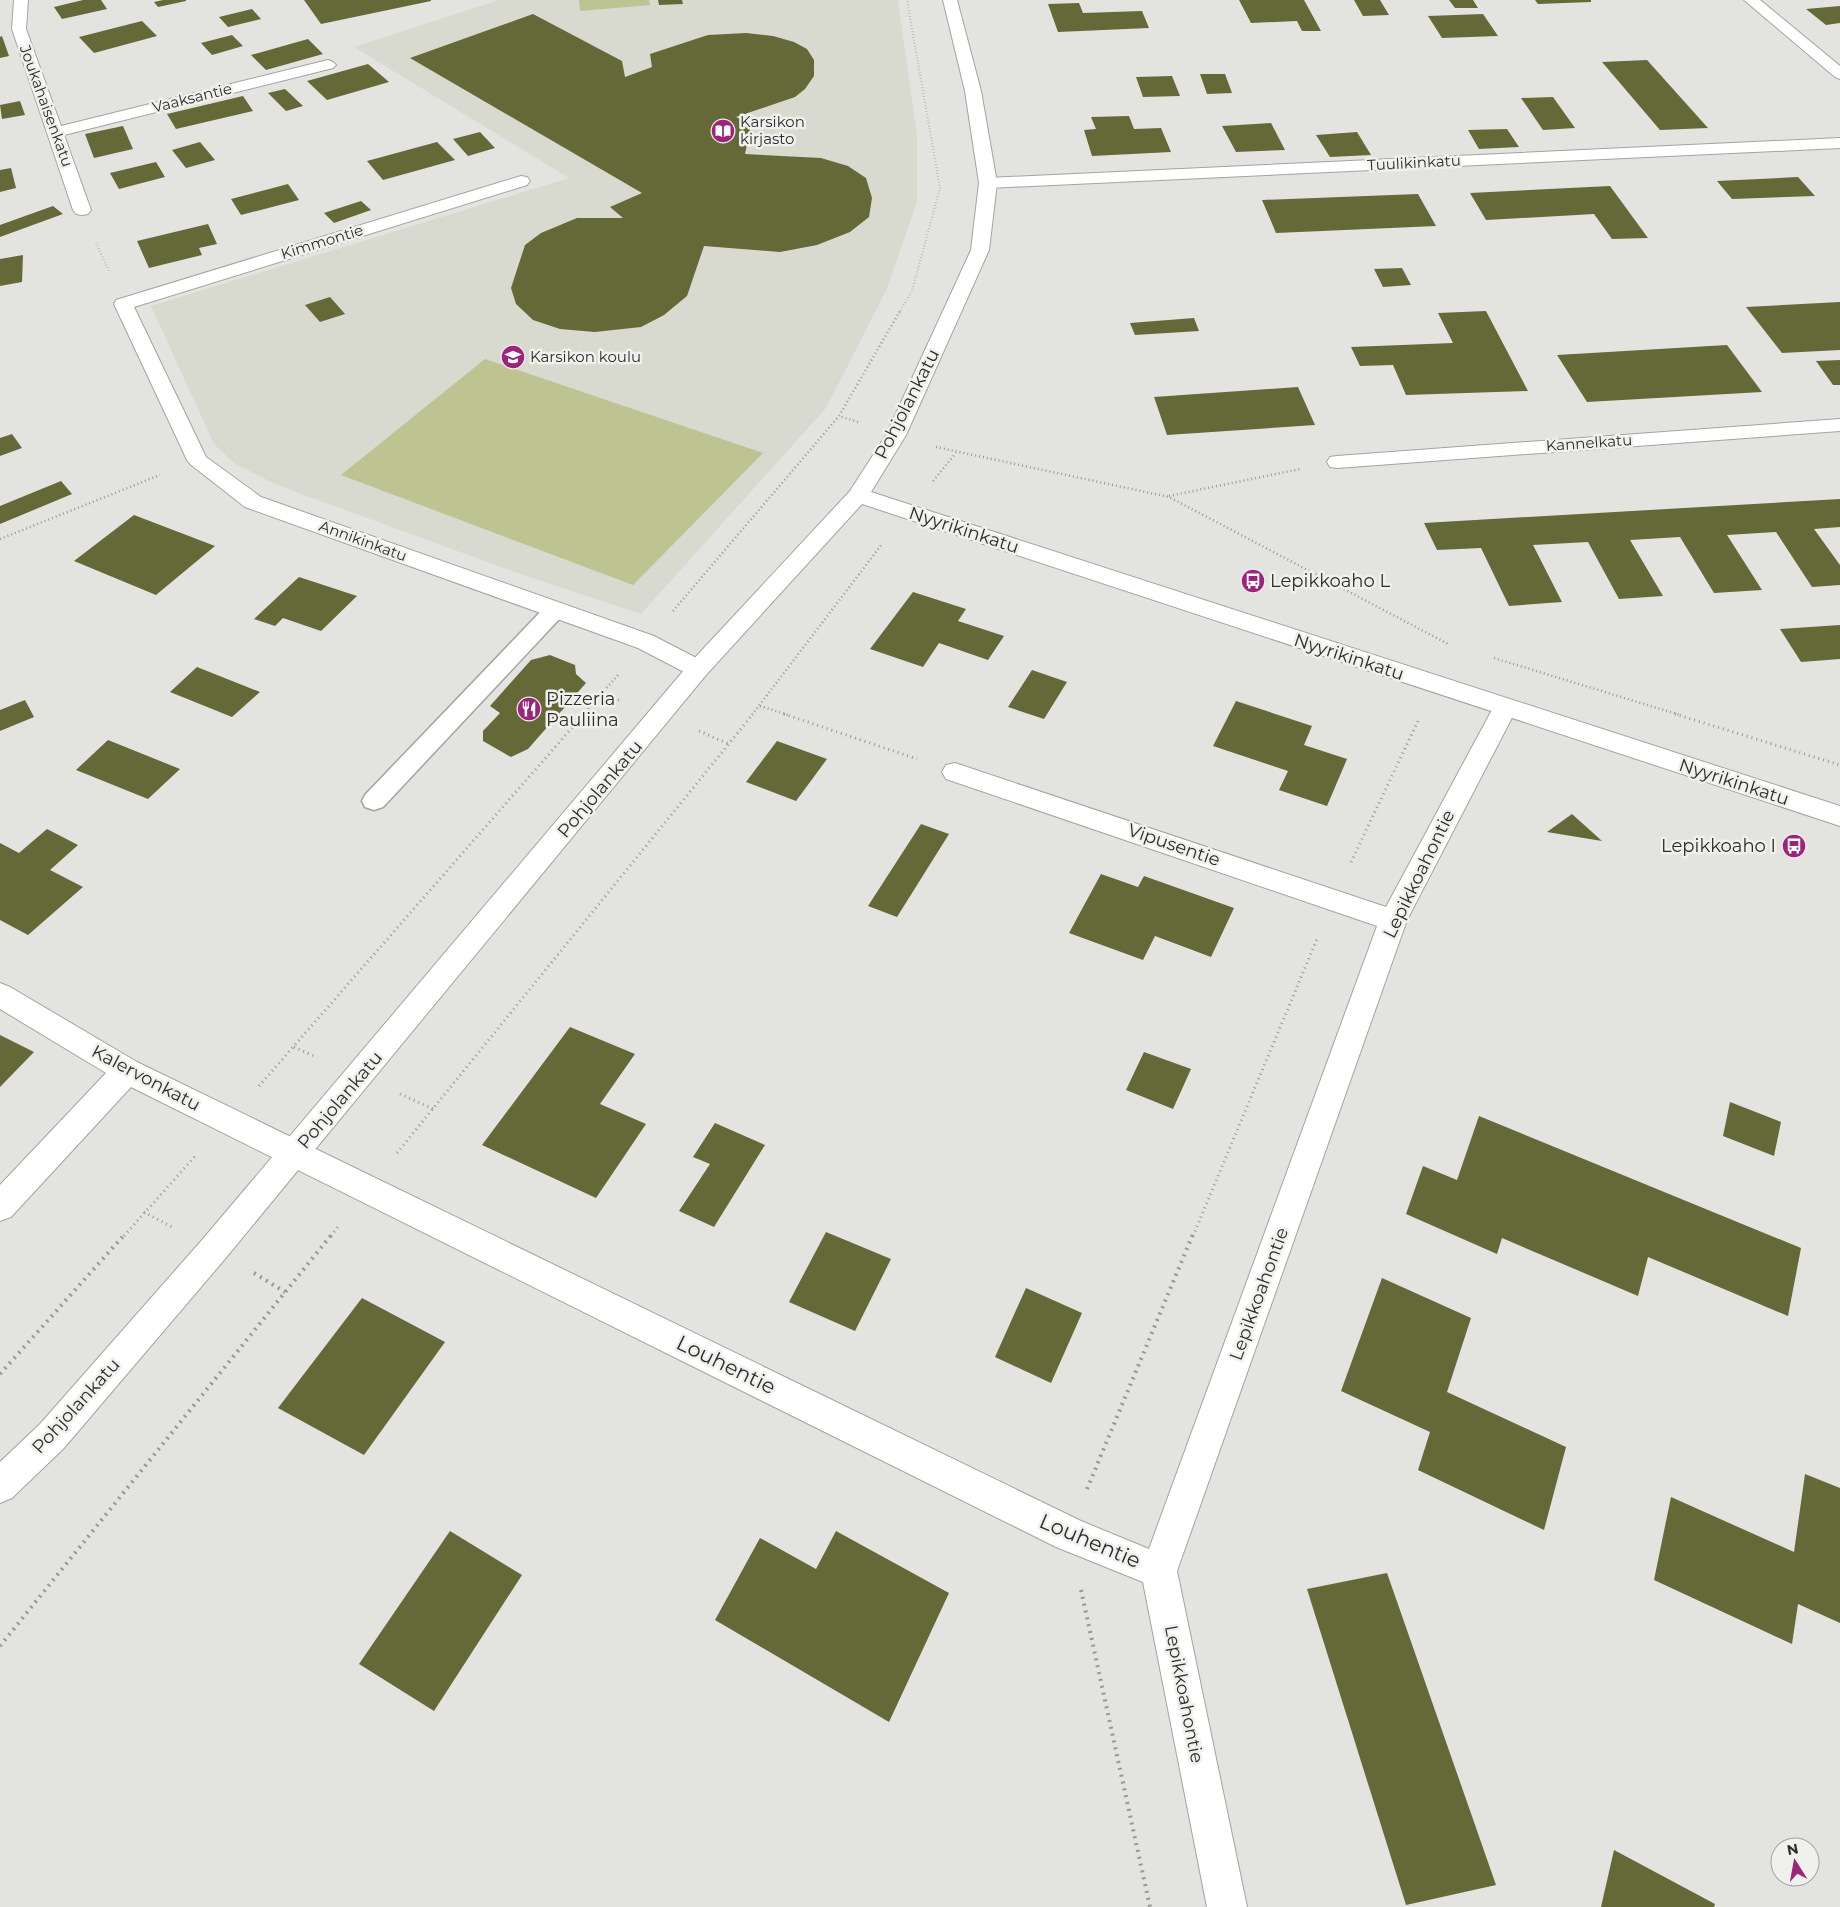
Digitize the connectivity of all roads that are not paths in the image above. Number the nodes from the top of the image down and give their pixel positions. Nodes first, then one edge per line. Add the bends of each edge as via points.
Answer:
1 (21, 0) edge
2 (950, 0) edge
3 (1751, 0) edge
4 (19, 29) junction
5 (0, 32) edge
6 (328, 65) dead end
7 (1840, 74) edge
8 (56, 132) junction
9 (1840, 144) edge
10 (521, 181) dead end
11 (988, 183) junction
12 (82, 210) road end
13 (123, 304) joint
14 (1840, 425) edge
15 (1337, 462) road end
16 (858, 495) junction
17 (555, 610) junction
18 (698, 669) junction
19 (1505, 708) junction
20 (955, 772) road end
21 (374, 801) dead end
22 (1840, 816) edge
23 (1393, 920) junction
24 (0, 995) edge
25 (127, 1071) junction
26 (295, 1154) junction
27 (0, 1207) edge
28 (0, 1486) edge
29 (1159, 1571) junction
30 (1227, 1907) edge

1 - 4 street, Joukahaisenkatu
2 - 11 street, Pohjolankatu via 973,91
3 - 7 street
4 - 5 street
4 - 8 street, Joukahaisenkatu
6 - 8 street, Vaaksantie
8 - 12 street, Joukahaisenkatu
9 - 11 street, Tuulikinkatu
10 - 13 street, Kimmontie
11 - 16 street, Pohjolankatu via 980,250 896,435
13 - 17 street, Annikinkatu via 197,460 254,502
14 - 15 street, Kannelkatu
16 - 18 street, Pohjolankatu
16 - 19 street, Nyyrikinkatu
17 - 18 street, Annikinkatu via 646,642
17 - 21 lane
18 - 26 street, Pohjolankatu
19 - 22 street, Nyyrikinkatu
19 - 23 street, Lepikkoahontie
20 - 23 street, Vipusentie
23 - 29 street, Lepikkoahontie
24 - 25 street, Kalervonkatu
25 - 26 street, Kalervonkatu
25 - 27 street
26 - 28 street, Pohjolankatu via 52,1436
26 - 29 street, Louhentie via 1069,1534
29 - 30 street, Lepikkoahontie

